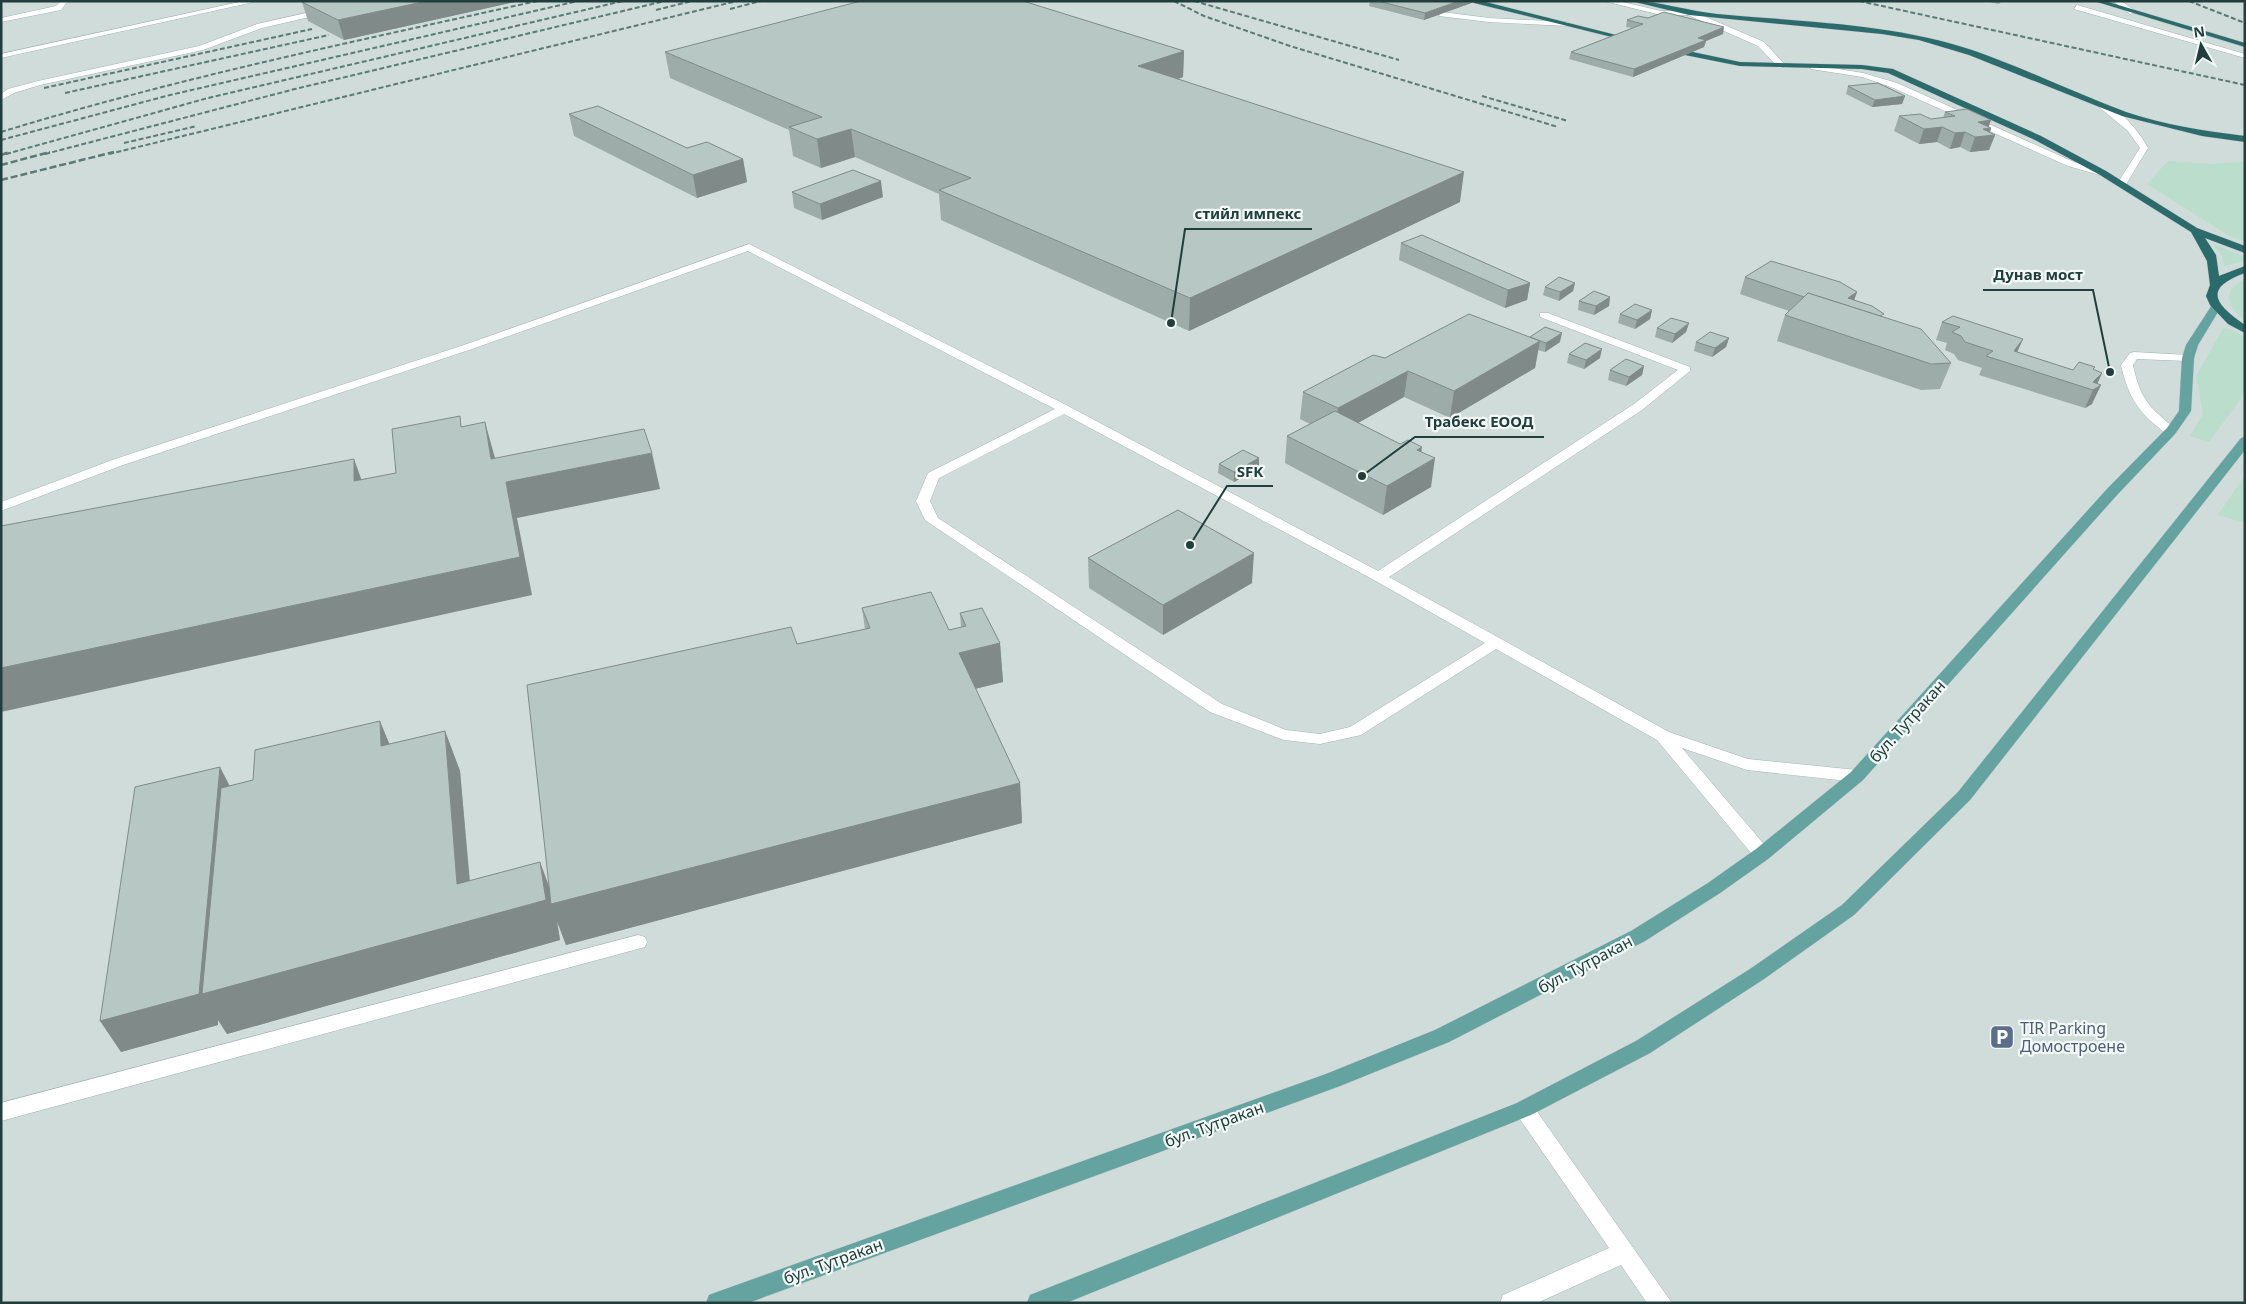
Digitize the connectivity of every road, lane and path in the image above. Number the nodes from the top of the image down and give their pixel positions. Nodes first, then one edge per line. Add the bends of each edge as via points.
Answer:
1 (65, 1) edge
2 (219, 1) edge
3 (255, 1) edge
4 (1607, 1) edge
5 (1634, 1) edge
6 (2116, 1) edge
7 (1476, 2) edge
8 (1666, 2) edge
9 (2097, 2) edge
10 (228, 6) junction
11 (2077, 7) dead end
12 (1459, 8) edge
13 (335, 9) edge
14 (2133, 12) junction
15 (1689, 13) junction
16 (1442, 14) edge
17 (1727, 17) junction
18 (1, 20) edge
19 (1524, 21) junction
20 (1567, 24) junction
21 (1624, 38) edge
22 (2245, 46) edge
23 (1688, 54) edge
24 (1, 56) edge
25 (2245, 56) edge
26 (1782, 66) junction
27 (1, 98) edge
28 (2102, 105) junction
29 (2245, 139) edge
30 (2122, 184) junction
31 (2194, 230) junction
32 (2245, 250) edge
33 (2245, 269) edge
34 (2214, 284) junction
35 (2216, 307) junction
36 (1544, 316) dead end
37 (2245, 330) edge
38 (2188, 358) junction
39 (1064, 409) junction
40 (2171, 431) junction
41 (2245, 441) edge
42 (1, 507) edge
43 (1378, 577) junction
44 (1496, 642) junction
45 (1663, 736) junction
46 (1857, 776) junction
47 (1762, 854) junction
48 (638, 942) dead end
49 (1524, 1109) junction
50 (1, 1112) edge
51 (1625, 1252) junction
52 (717, 1303) edge
53 (1038, 1303) edge
54 (1511, 1303) edge
55 (1661, 1303) edge

1 - 18 street via 58,8
2 - 10 street
3 - 10 street
4 - 15 street via 1661,13
5 - 15 highway
6 - 14 street
7 - 20 highway
8 - 17 street
9 - 14 highway
10 - 24 street
11 - 25 street
12 - 19 street
13 - 27 street via 260,26 200,48 38,83 11,91
14 - 22 highway
15 - 17 highway
15 - 26 street via 1761,44
16 - 19 street
17 - 28 highway via 1920,38 1972,53
19 - 20 street
20 - 21 highway
23 - 26 highway via 1723,62
26 - 30 highway via 1875,68 1904,76 2038,138
28 - 29 highway via 2170,126
28 - 30 street via 2138,134 2144,148
30 - 31 highway
31 - 32 highway
31 - 34 highway via 2208,248 2215,266
33 - 34 highway via 2225,275
34 - 35 highway via 2211,294
35 - 37 highway
35 - 38 main road, бул. Тутракан via 2192,345
36 - 43 street via 1686,369 1638,407
38 - 40 main road, бул. Тутракан via 2185,411
38 - 40 street via 2134,355 2127,364 2141,408
39 - 42 street via 748,247 468,347 119,462
39 - 43 street
39 - 44 street via 933,476 923,501 932,520 1216,708 1284,735 1320,739 1355,731
40 - 46 main road, бул. Тутракан via 2112,492
41 - 49 main road via 1964,796 1888,873 1848,910 1704,1009 1610,1065
43 - 44 street
44 - 45 street
45 - 46 street via 1747,764
45 - 47 street
46 - 47 main road, бул. Тутракан
47 - 52 main road, бул. Тутракан via 1638,936 1442,1036 1324,1084
48 - 50 street
49 - 51 street
49 - 53 main road
51 - 54 street
51 - 55 street

